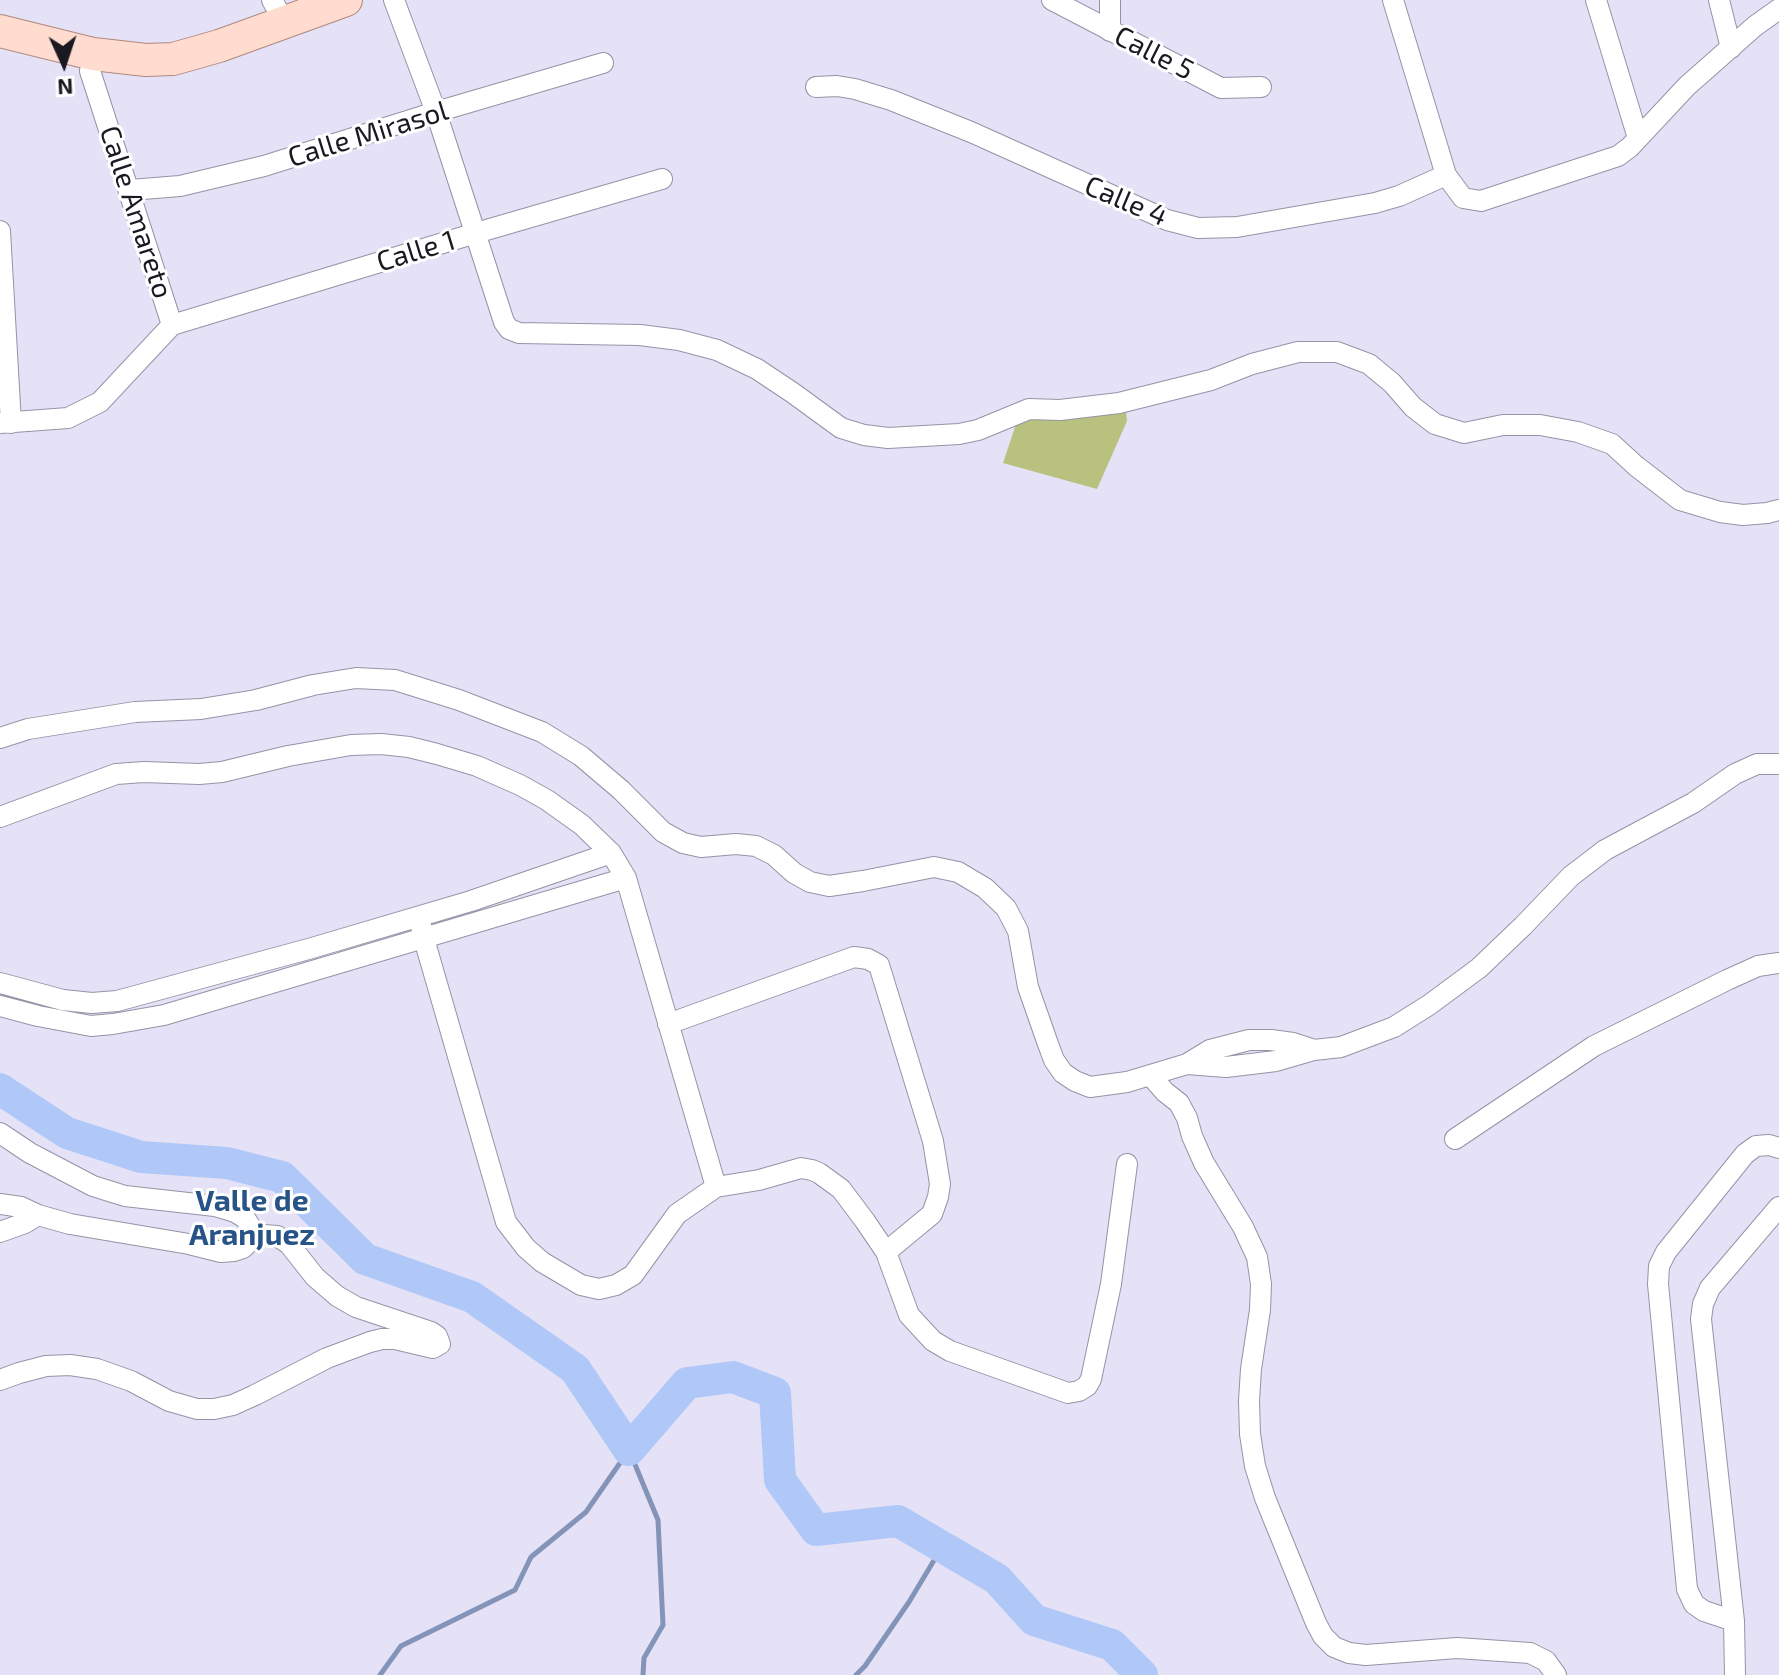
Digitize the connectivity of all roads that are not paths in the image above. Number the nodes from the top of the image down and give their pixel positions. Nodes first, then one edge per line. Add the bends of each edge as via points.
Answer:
1 (346, 0) edge
2 (394, 0) edge
3 (1052, 0) edge
4 (1110, 0) edge
5 (1393, 0) edge
6 (1596, 0) edge
7 (1719, 0) edge
8 (1779, 9) edge
9 (278, 12) edge
10 (0, 31) edge
11 (1110, 31) junction
12 (1731, 48) junction
13 (93, 54) junction
14 (603, 63) dead end
15 (816, 87) dead end
16 (1261, 87) dead end
17 (436, 112) junction
18 (1638, 138) junction
19 (1446, 175) junction
20 (662, 179) dead end
21 (130, 190) junction
22 (0, 231) edge
23 (476, 233) junction
24 (172, 325) junction
25 (6, 423) edge
26 (1779, 510) edge
27 (0, 738) edge
28 (1779, 764) edge
29 (0, 817) edge
30 (611, 853) junction
31 (626, 878) junction
32 (419, 917) junction
33 (424, 939) junction
34 (1779, 963) edge
35 (0, 983) edge
36 (0, 1006) edge
37 (668, 1024) junction
38 (1151, 1076) junction
39 (0, 1133) edge
40 (1455, 1139) dead end
41 (1779, 1148) edge
42 (1127, 1164) dead end
43 (716, 1187) junction
44 (0, 1204) edge
45 (1779, 1207) edge
46 (38, 1215) junction
47 (0, 1232) edge
48 (251, 1234) junction
49 (886, 1252) junction
50 (0, 1380) edge
51 (1734, 1621) junction
52 (1556, 1675) edge
53 (1735, 1675) edge

1 - 9 main road
2 - 17 street
3 - 11 street, Calle 5
4 - 11 street
5 - 19 street
6 - 18 street
7 - 12 street
8 - 12 street
9 - 13 main road via 219,46 173,59
10 - 13 main road
11 - 16 street, Calle 5 via 1221,88
12 - 18 street
13 - 21 street, Calle Amareto via 90,71
14 - 17 street, Calle Mirasol
15 - 19 street, Calle 4 via 855,89 891,100 1167,220 1198,228 1237,227 1375,203
17 - 21 street, Calle Mirasol via 264,166 180,186
17 - 23 street
18 - 19 street via 1618,156 1481,201 1463,198
20 - 23 street, Calle 1
21 - 24 street, Calle Amareto
22 - 25 street
23 - 24 street, Calle 1
23 - 26 street via 509,329 640,335 717,350 757,369 841,428 864,435 959,434 1029,409 1119,403 1298,352 1337,352 1369,364 1435,424 1464,433 1503,425 1578,432 1612,444 1680,500 1732,514
24 - 25 street via 100,402 68,418
27 - 38 street via 135,712 256,700 356,678 395,680 542,732 581,756 663,832 683,843 756,846 810,882 829,886 934,867 958,872 1006,908 1018,931 1028,987 1063,1073 1090,1087
28 - 38 street via 1757,764 1735,774 1605,850 1571,876 1479,968 1406,1020 1368,1038 1293,1058 1226,1067 1187,1064
29 - 30 street via 116,774 222,772 288,756 381,744 437,754 520,785 570,817
30 - 31 street
30 - 32 street
31 - 33 street
31 - 37 street
32 - 33 street
32 - 35 street via 117,1001 63,1000
33 - 36 street via 164,1015 113,1024 70,1023
33 - 43 street via 506,1222 542,1262 581,1285 616,1285 633,1275 677,1214
34 - 40 street via 1737,975 1594,1046
37 - 43 street
37 - 49 street via 854,957 879,965 933,1141 940,1184 932,1214
38 - 52 street via 1179,1103 1204,1163 1257,1257 1260,1310 1249,1401 1255,1466 1323,1636 1334,1647 1366,1655 1457,1648 1530,1653 1546,1661
39 - 48 street via 93,1186 125,1196 235,1212 245,1218
41 - 51 street via 1756,1146 1745,1154 1659,1266 1687,1589 1704,1611
42 - 49 street via 1094,1365 1087,1386 1079,1391 1068,1393 933,1341 909,1315
43 - 49 street via 801,1168 819,1173 841,1189
44 - 46 street
45 - 51 street via 1710,1288 1701,1319
46 - 47 street
46 - 48 street via 221,1252 243,1248
48 - 50 street via 277,1236 337,1296 431,1332 440,1344 433,1348 395,1339 370,1342 214,1409 169,1401 131,1381 70,1365 46,1366
51 - 53 street

